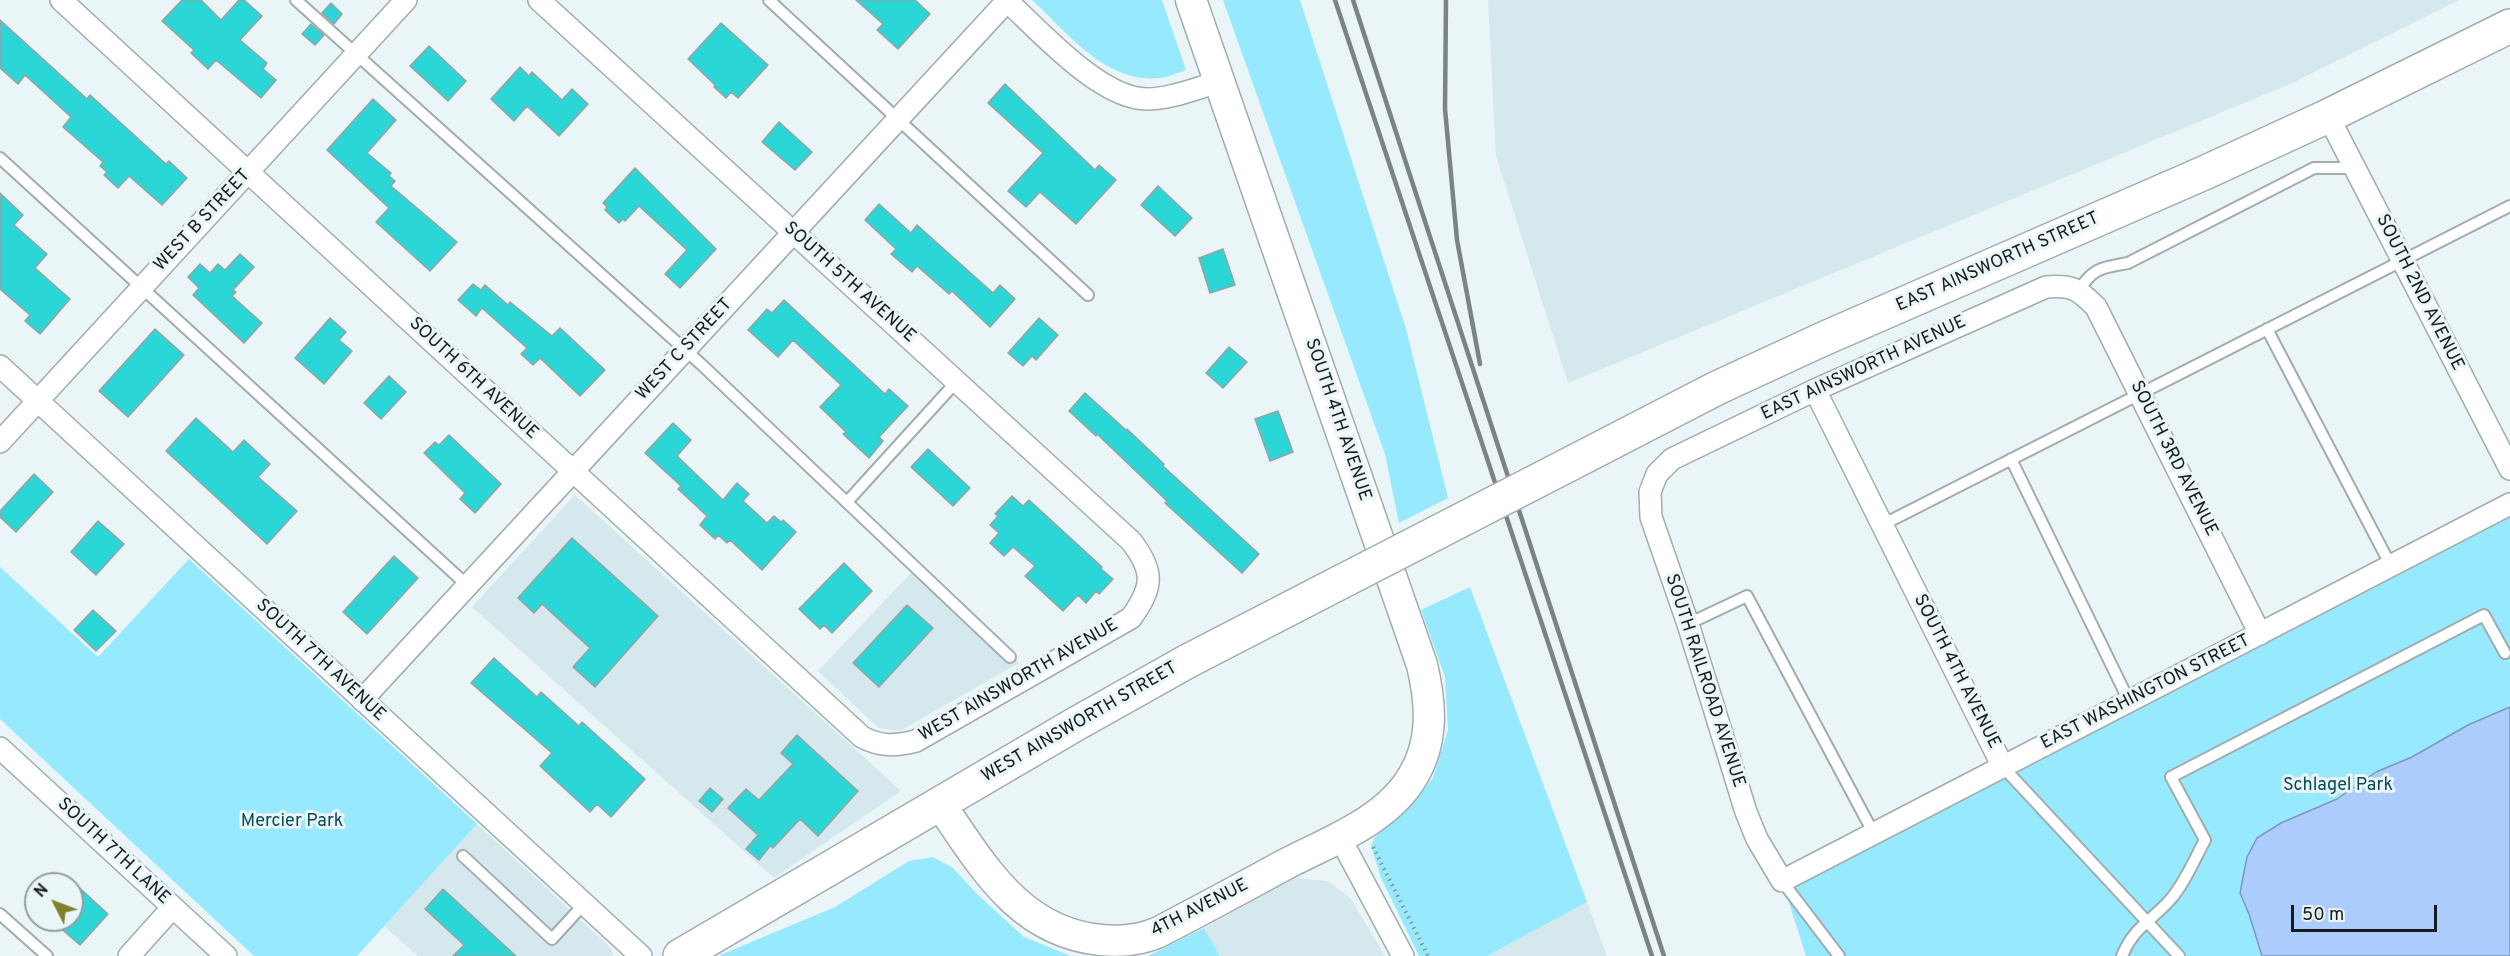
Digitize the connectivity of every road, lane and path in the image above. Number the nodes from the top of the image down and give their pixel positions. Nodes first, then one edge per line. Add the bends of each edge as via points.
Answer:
1 (60, 0) edge
2 (296, 0) edge
3 (406, 0) edge
4 (539, 0) edge
5 (769, 0) edge
6 (1006, 0) edge
7 (1191, 0) edge
8 (2510, 26) edge
9 (355, 55) junction
10 (1219, 82) junction
11 (2328, 116) junction
12 (897, 120) junction
13 (0, 158) edge
14 (2355, 168) junction
15 (248, 172) junction
16 (2510, 206) edge
17 (793, 233) junction
18 (2403, 261) junction
19 (141, 288) junction
20 (2079, 290) junction
21 (1088, 295) dead end
22 (2267, 329) junction
23 (685, 350) junction
24 (0, 366) edge
25 (957, 381) junction
26 (1815, 390) junction
27 (2139, 393) junction
28 (38, 401) junction
29 (0, 441) edge
30 (2011, 459) junction
31 (2510, 469) edge
32 (573, 471) junction
33 (1657, 474) joint
34 (847, 502) junction
35 (2510, 504) edge
36 (1488, 506) joint
37 (1882, 525) junction
38 (2391, 566) junction
39 (1149, 572) joint
40 (468, 586) junction
41 (1688, 624) junction
42 (2260, 634) junction
43 (2505, 654) dead end
44 (1010, 657) dead end
45 (362, 700) junction
46 (2129, 701) junction
47 (893, 746) joint
48 (0, 748) edge
49 (2003, 767) junction
50 (940, 804) junction
51 (1874, 834) junction
52 (1358, 836) junction
53 (463, 856) dead end
54 (1782, 881) junction
55 (584, 904) junction
56 (173, 907) junction
57 (0, 914) edge
58 (2145, 921) junction
59 (47, 956) edge
60 (129, 956) edge
61 (226, 956) edge
62 (640, 956) edge
63 (680, 956) edge
64 (1403, 956) edge
65 (1428, 956) edge
66 (1839, 956) edge
67 (2122, 956) edge
68 (2179, 956) edge

1 - 15 street, SOUTH 6TH AVENUE
2 - 9 lane
3 - 9 street, WEST B STREET
4 - 17 street, SOUTH 5TH AVENUE
5 - 12 lane
6 - 10 street via 1095,79 1123,95 1156,98
6 - 12 street, WEST C STREET
7 - 10 street, SOUTH 4TH AVENUE
8 - 11 main road, EAST AINSWORTH STREET
9 - 15 street, WEST B STREET
9 - 23 lane
10 - 52 street, SOUTH 4TH AVENUE via 1427,687 1429,728 1413,776
11 - 14 street, SOUTH 2ND AVENUE
11 - 36 main road, EAST AINSWORTH STREET, bridge via 1717,388
12 - 17 street, WEST C STREET
12 - 21 lane
13 - 19 lane
14 - 18 street, SOUTH 2ND AVENUE
14 - 20 lane via 2314,168 2128,263 2100,268 2089,274
15 - 19 street, WEST B STREET
15 - 32 street, SOUTH 6TH AVENUE
16 - 18 lane
17 - 23 street, WEST C STREET
17 - 25 street, SOUTH 5TH AVENUE
18 - 22 lane
18 - 31 street, SOUTH 2ND AVENUE
19 - 28 street, WEST B STREET
19 - 40 lane
20 - 26 street, EAST AINSWORTH AVENUE via 2046,286
20 - 27 street, SOUTH 3RD AVENUE via 2096,307
22 - 27 lane
22 - 38 lane
23 - 32 street, WEST C STREET
23 - 34 lane
24 - 28 street, SOUTH 7TH AVENUE
25 - 34 lane
25 - 39 street, SOUTH 5TH AVENUE via 1131,541
26 - 33 street, EAST AINSWORTH AVENUE via 1672,459
26 - 37 street, SOUTH 4TH AVENUE
27 - 30 lane
27 - 42 street, SOUTH 3RD AVENUE
28 - 29 street, WEST B STREET
28 - 45 street, SOUTH 7TH AVENUE
30 - 37 lane
30 - 46 lane
32 - 40 street, WEST C STREET
32 - 47 street, SOUTH 6TH AVENUE via 862,736
33 - 41 street, SOUTH RAILROAD AVENUE via 1650,492 1651,517
34 - 44 lane
35 - 38 street, EAST WASHINGTON STREET
36 - 50 main road, WEST AINSWORTH STREET, bridge via 1188,661
37 - 49 street, SOUTH 4TH AVENUE
38 - 42 street, EAST WASHINGTON STREET
39 - 47 street, WEST AINSWORTH AVENUE via 1145,598 1131,618 916,741
40 - 45 street, WEST C STREET
41 - 51 lane via 1747,596
41 - 54 street, SOUTH RAILROAD AVENUE via 1746,812
42 - 46 street, EAST WASHINGTON STREET
43 - 58 lane via 2484,615 2171,777 2205,840 2169,900
45 - 55 street, SOUTH 7TH AVENUE
46 - 49 street, EAST WASHINGTON STREET
48 - 56 street, SOUTH 7TH LANE
49 - 51 street, EAST WASHINGTON STREET
49 - 58 lane, SOUTH 4TH AVENUE
50 - 52 street, 4TH AVENUE via 1020,907 1053,928 1110,941 1138,939 1159,932
50 - 63 main road, WEST AINSWORTH STREET
51 - 54 street, EAST WASHINGTON STREET
52 - 64 street
52 - 65 path
53 - 55 lane via 552,939
54 - 66 lane
55 - 62 street, SOUTH 7TH AVENUE
56 - 60 street
56 - 61 street, SOUTH 7TH LANE
57 - 59 lane
58 - 67 lane
58 - 68 lane, SOUTH 4TH AVENUE

